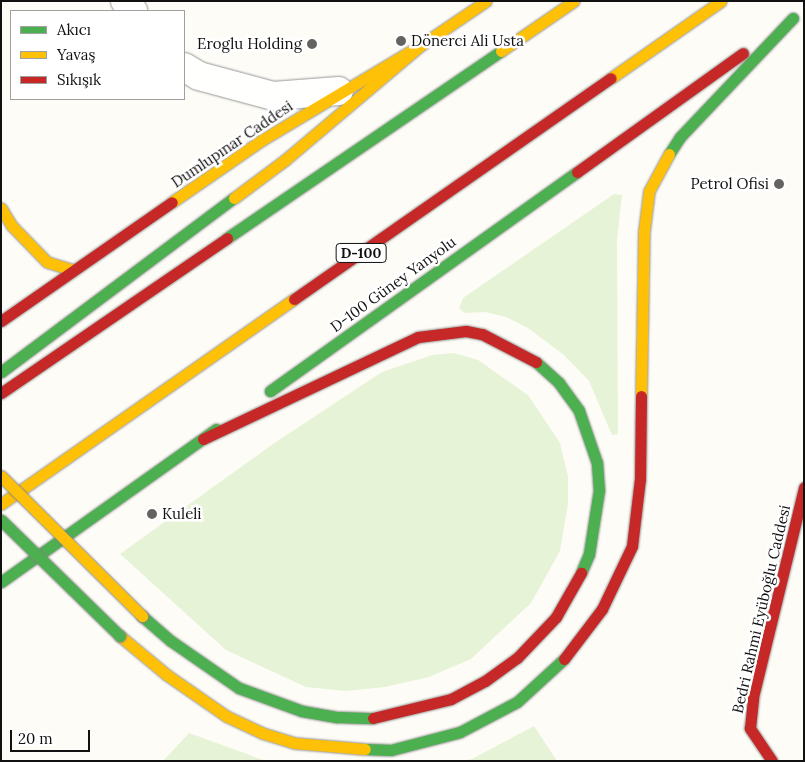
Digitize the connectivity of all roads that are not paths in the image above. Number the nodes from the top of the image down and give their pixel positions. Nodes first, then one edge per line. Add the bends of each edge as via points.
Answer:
1 (486, 1) edge
2 (574, 1) edge
3 (720, 1) edge
4 (804, 11) edge
5 (792, 18) junction
6 (421, 45) junction
7 (185, 68) edge
8 (339, 91) junction
9 (1, 208) edge
10 (74, 270) junction
11 (1, 321) edge
12 (1, 372) edge
13 (1, 393) edge
14 (203, 439) junction
15 (1, 476) edge
16 (804, 487) edge
17 (1, 504) edge
18 (1, 520) edge
19 (632, 546) junction
20 (589, 554) junction
21 (1, 582) edge
22 (772, 761) edge

1 - 6 main road, Dumlupınar Caddesi
2 - 13 main road
3 - 17 main road, D-100
4 - 5 main road, D-100 Güney Yanyolu
5 - 14 main road, D-100 Güney Yanyolu
5 - 19 main road via 680,137 660,166 649,191 644,231 640,479
6 - 8 main road, Dumlupınar Caddesi
6 - 12 main road via 285,160
7 - 8 street via 199,76 273,96
8 - 10 main road, Dumlupınar Caddesi
9 - 10 main road via 12,226 47,262
10 - 11 main road, Dumlupınar Caddesi
14 - 20 main road via 418,336 466,331 482,334 540,364 559,383 578,410 597,462 599,490
14 - 21 main road, D-100 Güney Yanyolu
15 - 20 main road, bridge via 171,641 239,688 302,711 337,717 373,718 410,711 450,699 485,681 517,658 556,617 574,589
16 - 22 main road, Bedri Rahmi Eyüboğlu Caddesi via 753,697 750,728
18 - 19 main road, bridge via 120,636 195,696 262,733 294,743 390,750 460,732 517,702 576,646 602,609
19 - 20 main road

